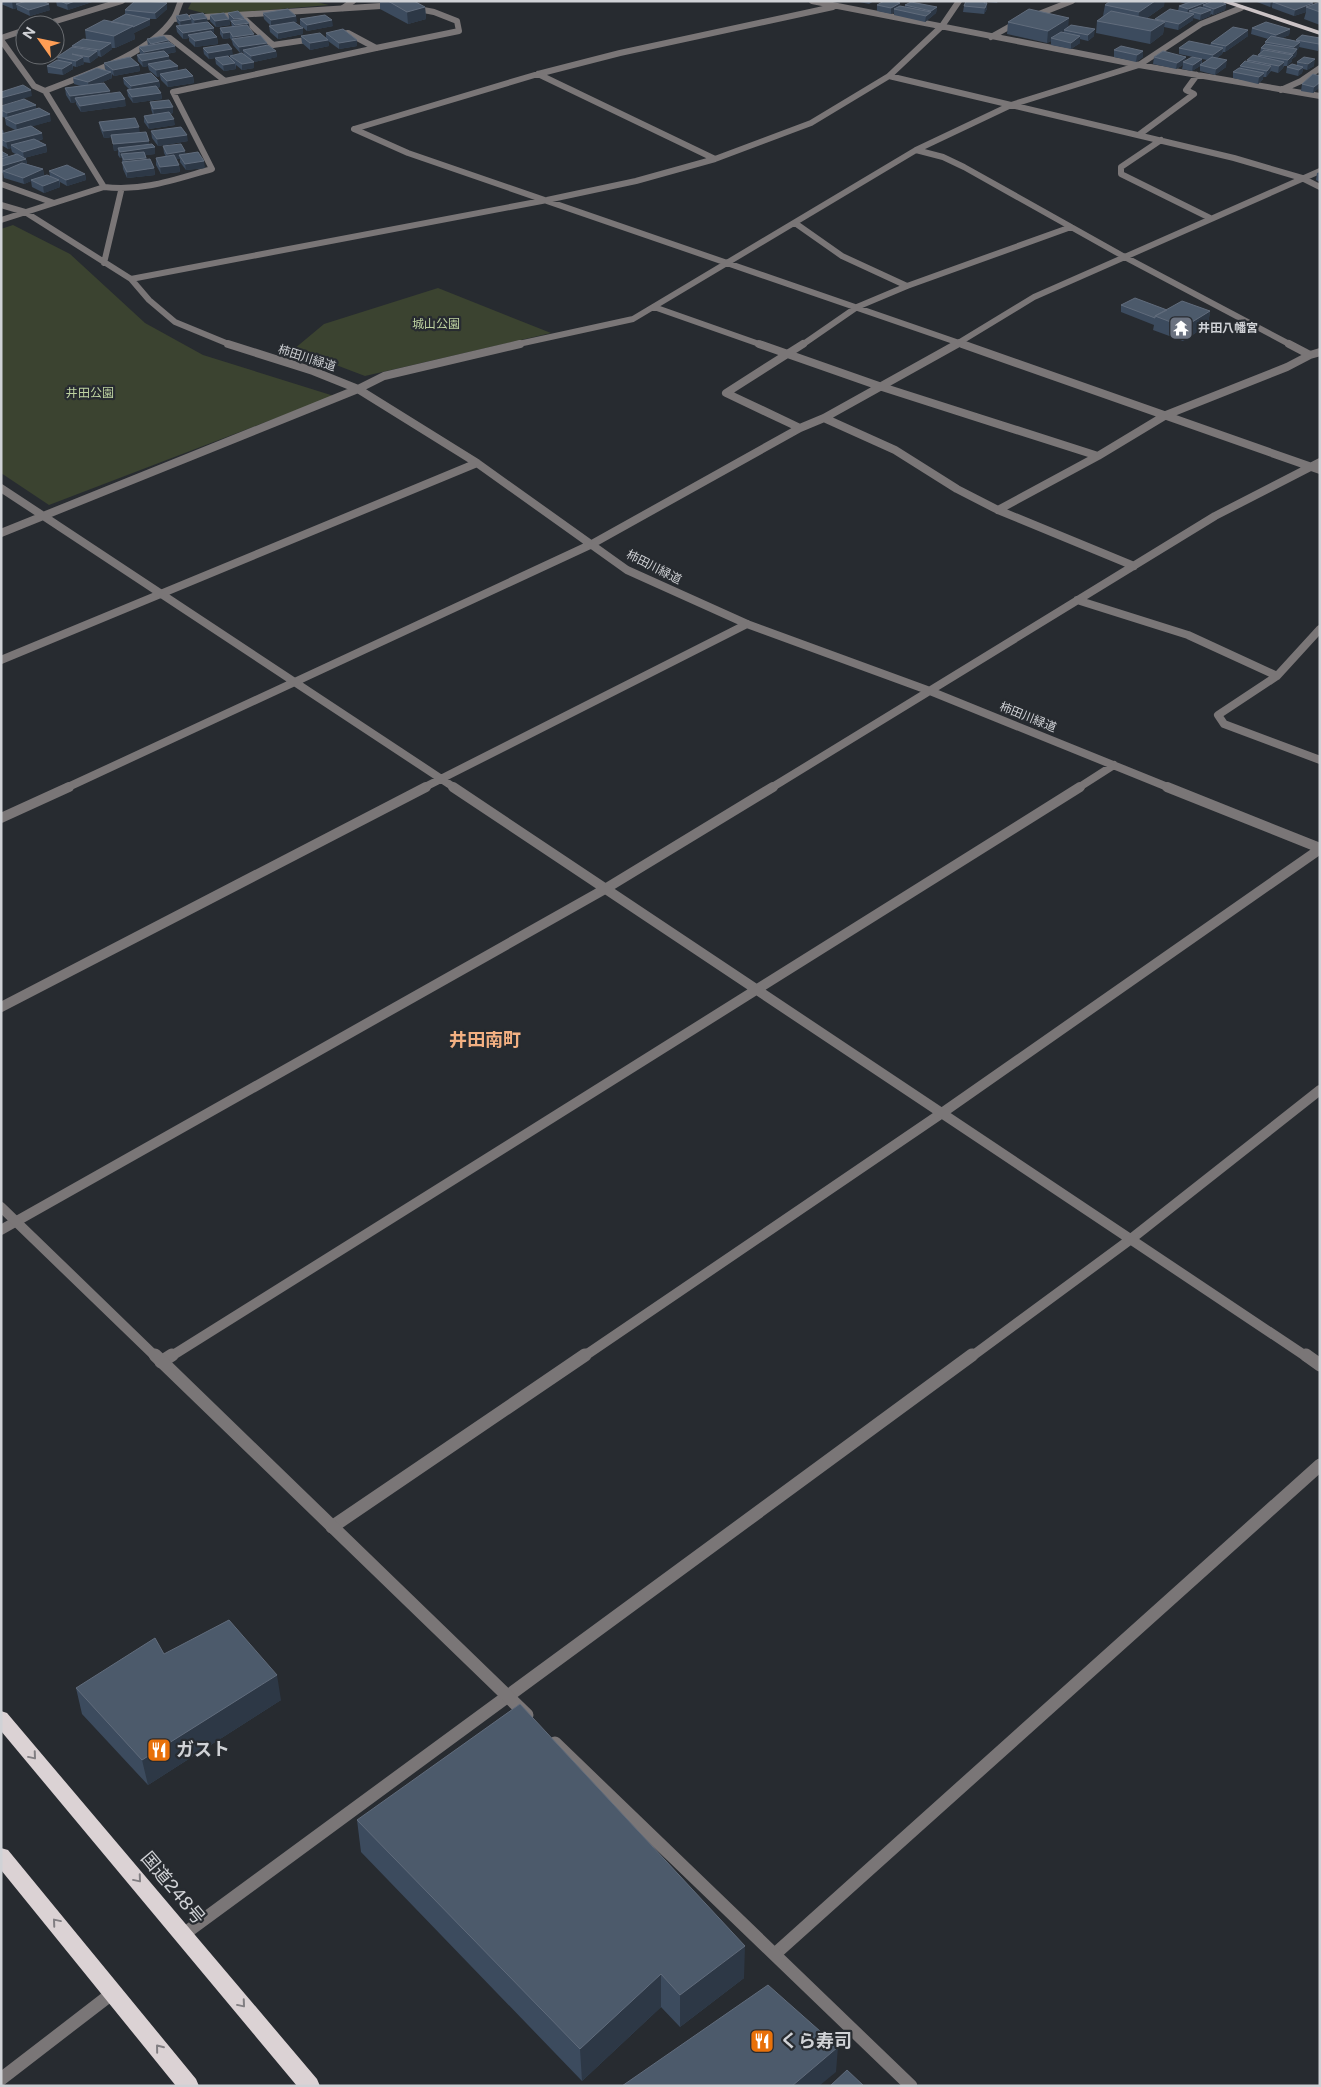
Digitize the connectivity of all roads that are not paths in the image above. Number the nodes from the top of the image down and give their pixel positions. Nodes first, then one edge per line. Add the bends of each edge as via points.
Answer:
1 (122, 1) edge
2 (181, 1) edge
3 (353, 1) edge
4 (812, 1) edge
5 (959, 1) edge
6 (1072, 1) edge
7 (1222, 1) edge
8 (391, 4) edge
9 (406, 5) edge
10 (839, 6) junction
11 (343, 8) junction
12 (1241, 8) junction
13 (241, 16) junction
14 (65, 18) edge
15 (173, 19) junction
16 (942, 26) junction
17 (15, 33) edge
18 (1320, 33) edge
19 (330, 36) edge
20 (156, 37) junction
21 (991, 37) junction
22 (1, 38) edge
23 (320, 38) edge
24 (376, 48) junction
25 (1139, 66) junction
26 (1320, 68) edge
27 (538, 74) junction
28 (1197, 75) junction
29 (889, 76) junction
30 (225, 81) junction
31 (34, 86) junction
32 (26, 88) edge
33 (1281, 90) junction
34 (45, 91) junction
35 (1320, 96) edge
36 (1011, 105) junction
37 (1140, 134) junction
38 (1161, 140) junction
39 (916, 150) junction
40 (715, 159) junction
41 (1320, 171) edge
42 (1302, 178) junction
43 (1, 184) edge
44 (104, 187) junction
45 (1320, 187) edge
46 (121, 191) junction
47 (548, 200) junction
48 (54, 203) junction
49 (1, 205) edge
50 (25, 212) junction
51 (1210, 218) junction
52 (1, 220) edge
53 (795, 223) junction
54 (1070, 227) junction
55 (1123, 256) junction
56 (104, 263) junction
57 (727, 263) junction
58 (132, 279) junction
59 (907, 286) junction
60 (654, 307) junction
61 (857, 307) junction
62 (956, 344) junction
63 (1320, 352) edge
64 (790, 353) junction
65 (1310, 355) junction
66 (879, 386) junction
67 (358, 389) junction
68 (1166, 415) junction
69 (824, 418) junction
70 (800, 428) junction
71 (1098, 456) junction
72 (1320, 462) edge
73 (477, 463) junction
74 (1310, 467) junction
75 (1320, 470) edge
76 (1, 488) edge
77 (998, 510) junction
78 (43, 516) junction
79 (1, 533) edge
80 (592, 544) junction
81 (1134, 566) junction
82 (161, 593) junction
83 (1077, 600) junction
84 (746, 624) junction
85 (1320, 629) edge
86 (1, 660) edge
87 (1277, 676) junction
88 (295, 682) junction
89 (930, 691) junction
90 (1320, 760) edge
91 (1114, 765) junction
92 (440, 779) junction
93 (1, 818) edge
94 (1320, 848) edge
95 (606, 888) junction
96 (756, 989) junction
97 (1, 1006) edge
98 (1320, 1090) edge
99 (942, 1113) junction
100 (1, 1207) edge
101 (16, 1221) junction
102 (1, 1230) edge
103 (1131, 1239) junction
104 (161, 1362) junction
105 (1320, 1365) edge
106 (1320, 1466) edge
107 (332, 1527) junction
108 (507, 1696) junction
109 (1, 1718) edge
110 (1, 1856) edge
111 (184, 1934) junction
112 (775, 1954) junction
113 (114, 1992) junction
114 (1, 2079) edge
115 (189, 2086) edge
116 (310, 2086) edge
117 (911, 2086) edge

1 - 14 street
2 - 15 street
3 - 11 street
4 - 10 street
5 - 16 street
6 - 21 street
7 - 12 main road
8 - 11 street
9 - 24 street via 457,21 459,31
10 - 16 street
10 - 27 street
11 - 13 street
12 - 18 main road
12 - 25 street via 1201,24
13 - 15 street
13 - 23 street via 273,46
15 - 20 street
16 - 21 street
16 - 29 street
17 - 22 street
19 - 24 street via 348,33
20 - 30 street via 170,38
20 - 34 street via 132,52
21 - 25 street
22 - 31 street
24 - 30 street
25 - 28 street
25 - 36 street
26 - 33 street
27 - 40 street
27 - 47 street via 354,129 408,154
28 - 33 street
28 - 37 street via 1186,90 1194,94
29 - 36 street
29 - 40 street via 811,123
30 - 46 street via 173,92 212,169
31 - 32 street
31 - 34 street
33 - 35 street
34 - 44 street
36 - 37 street
36 - 39 street
37 - 38 street
38 - 42 street
38 - 51 street via 1121,167 1122,174
39 - 53 street
39 - 54 street via 964,167
40 - 47 street via 636,182
41 - 42 street
42 - 45 street
42 - 51 street
43 - 48 street
44 - 46 street
44 - 48 street
46 - 56 street
47 - 57 street
47 - 58 street
48 - 50 street
49 - 50 street, 柿田川緑道
50 - 52 street
50 - 56 street, 柿田川緑道
51 - 55 street
53 - 57 street
53 - 59 street via 842,256
54 - 55 street
54 - 59 street
55 - 62 street via 1034,297
55 - 65 street
56 - 58 street, 柿田川緑道
57 - 60 street
57 - 61 street
58 - 67 street, 柿田川緑道 via 149,300 175,322 238,348
59 - 61 street
60 - 64 street
60 - 67 street via 632,319 433,362 384,376
61 - 62 street
61 - 64 street
62 - 66 street
62 - 68 street
63 - 65 street
64 - 66 street
64 - 70 street via 726,393
65 - 68 street
66 - 69 street
66 - 71 street
67 - 73 street, 柿田川緑道
67 - 78 street
68 - 71 street
68 - 74 street
69 - 70 street
69 - 77 street via 895,450
70 - 80 street
71 - 77 street
72 - 74 street
73 - 80 street, 柿田川緑道
73 - 82 street
74 - 75 street
74 - 81 street via 1215,516
76 - 78 street
77 - 81 street
78 - 79 street
78 - 82 street
80 - 84 street, 柿田川緑道 via 627,570
80 - 88 street
81 - 83 street
82 - 86 street
82 - 88 street
83 - 87 street via 1188,635
83 - 89 street
84 - 89 street, 柿田川緑道
84 - 92 street
85 - 87 street
87 - 90 street via 1218,715 1224,724
88 - 92 street
88 - 93 street
89 - 91 street, 柿田川緑道
89 - 95 street
91 - 94 street, 柿田川緑道
91 - 96 street
92 - 95 street
92 - 97 street
94 - 99 street
95 - 96 street
95 - 101 street
96 - 99 street
96 - 104 street
98 - 103 street
99 - 103 street
99 - 107 street
100 - 101 street
101 - 102 street
101 - 104 street
103 - 105 street
103 - 108 street
104 - 107 street
106 - 112 street
107 - 108 street
108 - 111 street
108 - 112 street
109 -> 111 highway, 国道248号
113 -> 110 highway
111 -> 116 highway, 国道248号
112 - 117 street
113 - 114 street
115 -> 113 highway

